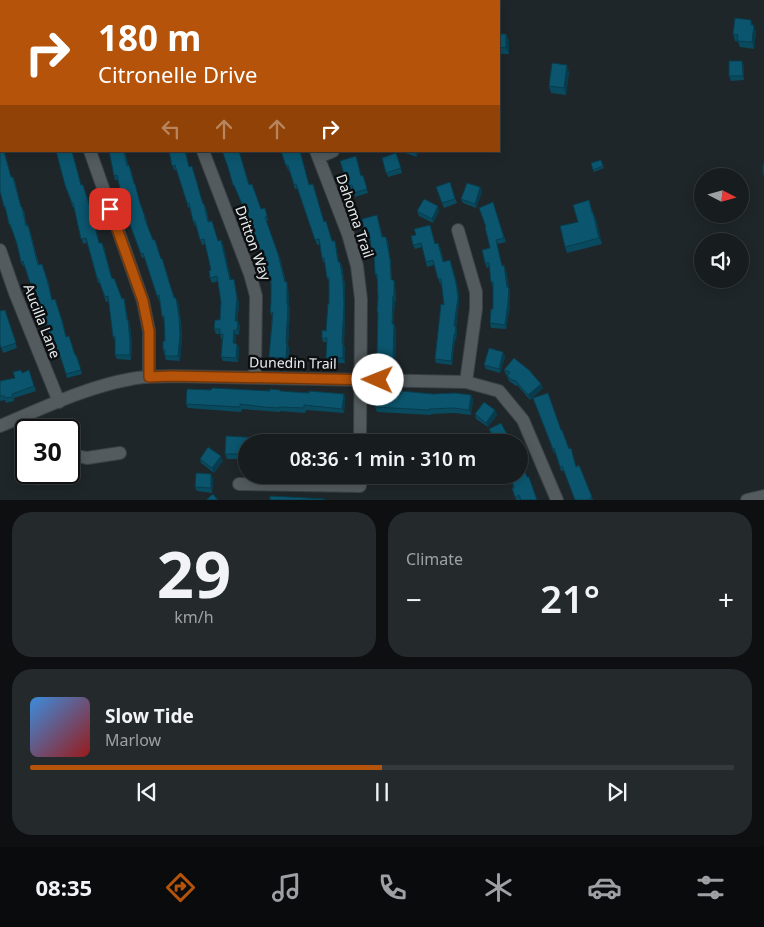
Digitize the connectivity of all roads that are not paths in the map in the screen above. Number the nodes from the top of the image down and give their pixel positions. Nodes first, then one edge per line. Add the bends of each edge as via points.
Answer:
1 (90, 152) edge
2 (203, 152) edge
3 (317, 154) edge
4 (458, 230) dead end
5 (1, 255) edge
6 (149, 377) junction
7 (255, 377) junction
8 (361, 380) junction
9 (466, 382) junction
10 (58, 402) junction
11 (25, 416) junction
12 (27, 419) edge
13 (0, 426) edge
14 (360, 434) edge
15 (120, 453) dead end
16 (80, 457) edge
17 (239, 484) dead end
18 (360, 484) edge
19 (764, 496) edge
20 (557, 500) edge
21 (747, 500) edge

1 - 6 street via 143,301 149,331
2 - 7 street, Dritton Way via 256,296
3 - 8 street, Dahoma Trail via 357,266 361,298
4 - 9 street via 476,292
5 - 10 street, Aucilla Lane
6 - 7 street, Dunedin Trail
6 - 10 street, Dunedin Trail via 132,378
7 - 8 street, Dunedin Trail
8 - 9 street, Dunedin Trail
8 - 14 street, Dahoma Trail
9 - 20 street, Dunedin Trail via 499,391 523,420
10 - 11 street, Dunedin Trail
11 - 12 street
11 - 13 street, Dunedin Trail
15 - 16 street
17 - 18 street
19 - 21 street

